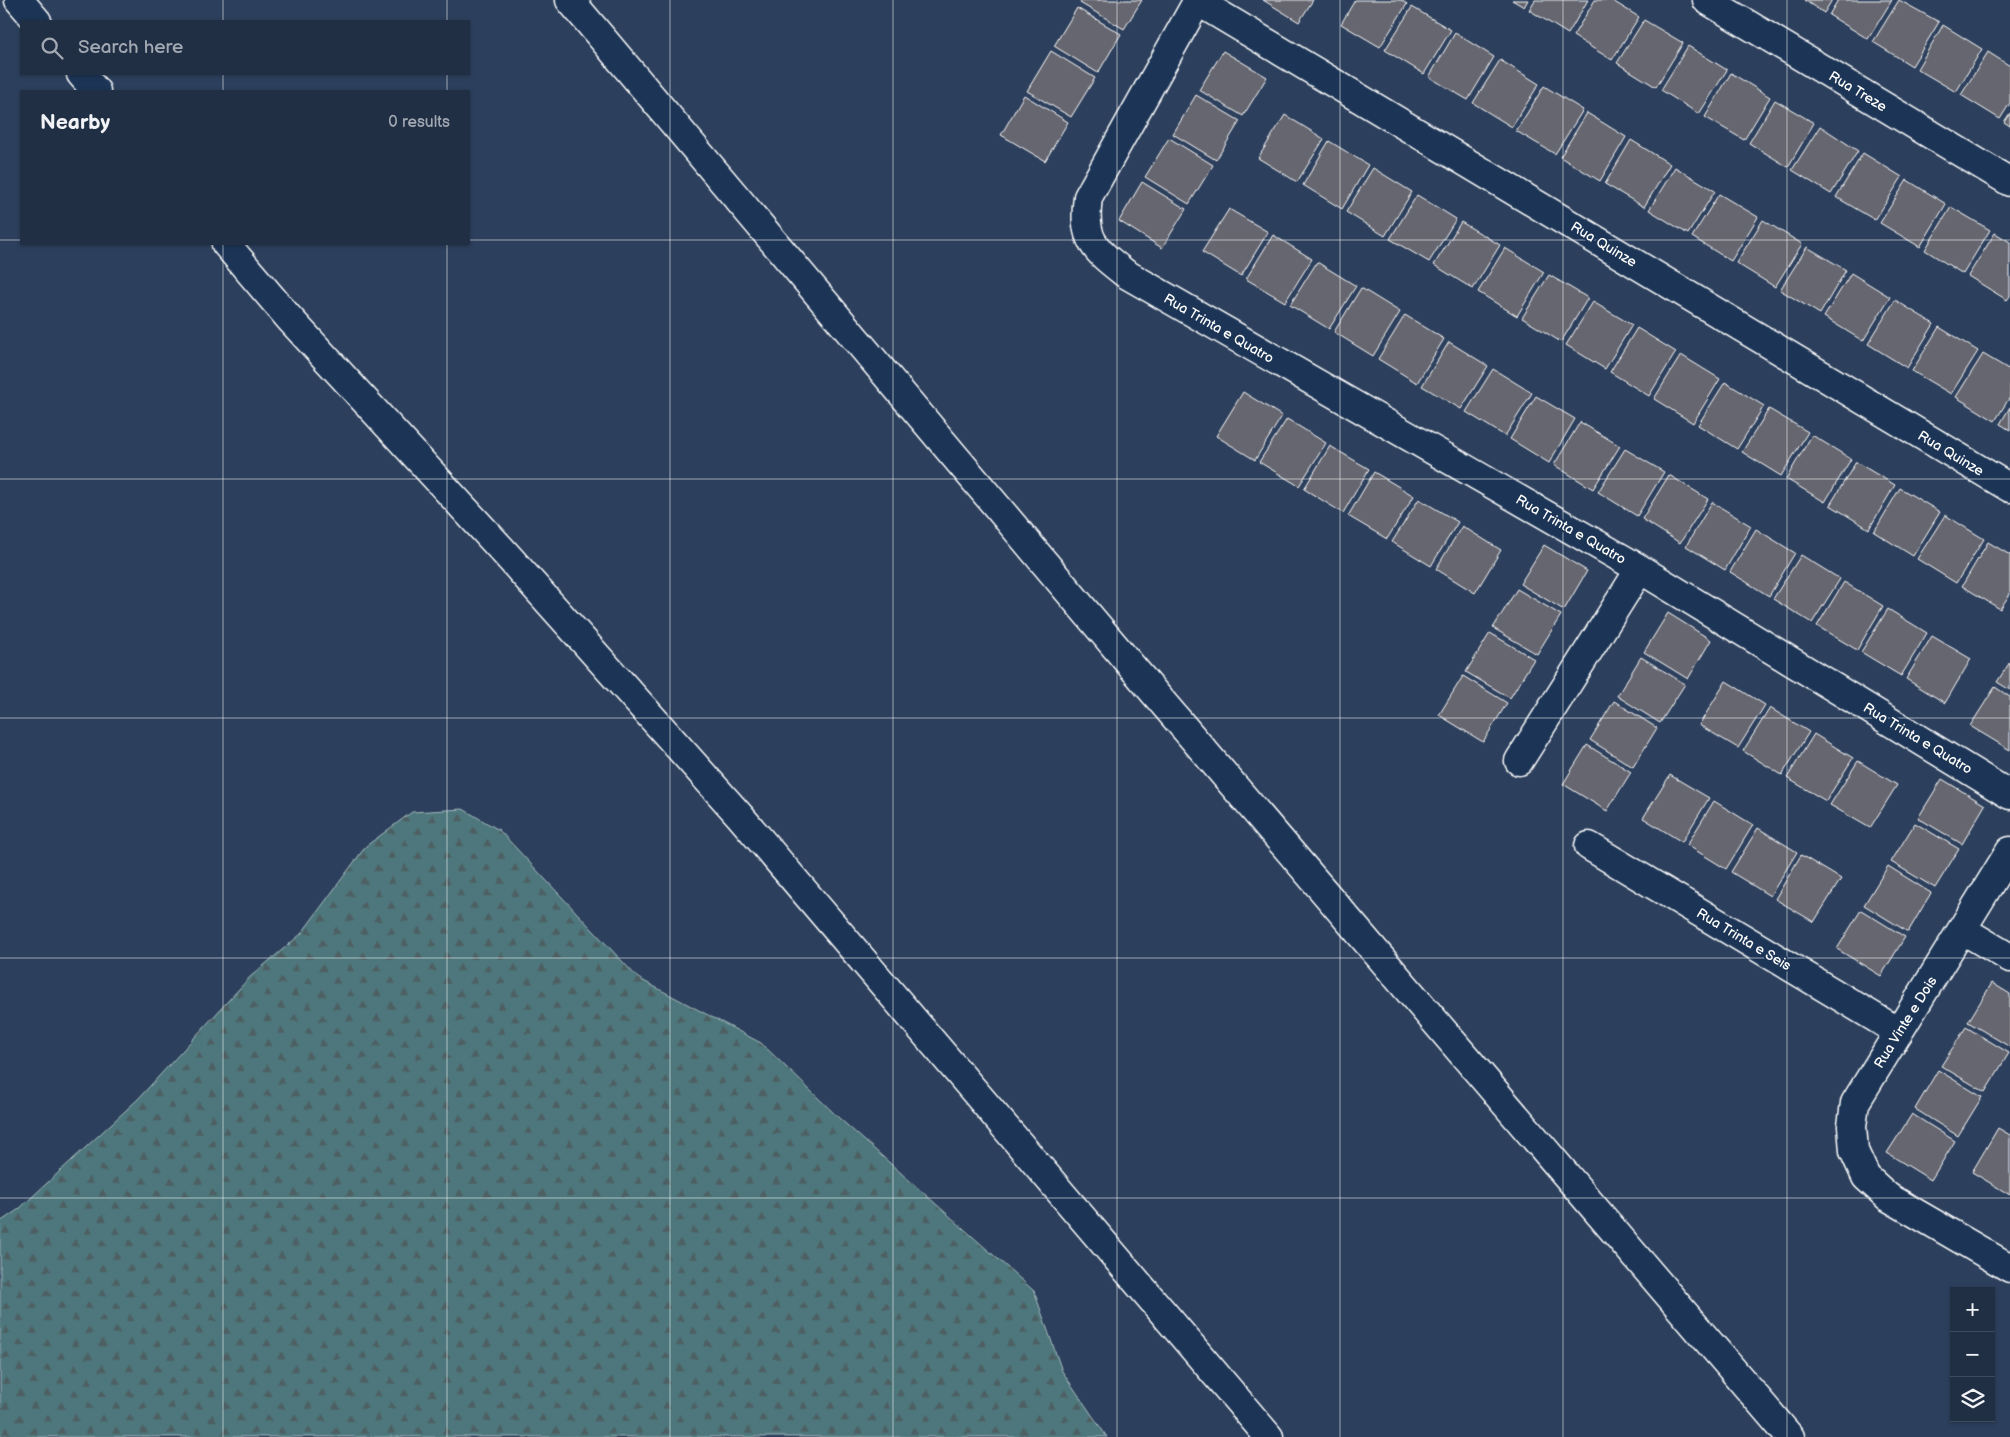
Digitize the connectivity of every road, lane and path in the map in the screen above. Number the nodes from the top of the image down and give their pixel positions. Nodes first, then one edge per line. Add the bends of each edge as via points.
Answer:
1 (19, 0) edge
2 (570, 0) edge
3 (1198, 0) edge
4 (1707, 0) edge
5 (36, 20) edge
6 (82, 75) edge
7 (95, 90) edge
8 (2010, 182) edge
9 (227, 245) edge
10 (2010, 488) edge
11 (1640, 568) junction
12 (1520, 760) dead end
13 (2010, 795) edge
14 (1589, 846) dead end
15 (2010, 851) edge
16 (1963, 930) junction
17 (2010, 958) edge
18 (1899, 1032) junction
19 (2010, 1268) edge
20 (1269, 1437) edge
21 (1790, 1437) edge

1 - 5 street
2 - 21 street via 1069,593
3 - 10 street, Rua Quinze
3 - 11 street, Rua Trinta e Quatro via 1088,197 1084,220 1089,238 1101,254 1126,274
4 - 8 street, Rua Treze
6 - 7 street
9 - 20 street via 289,318 740,816
11 - 12 street
11 - 13 street, Rua Trinta e Quatro
14 - 18 street, Rua Trinta e Seis
15 - 16 street, Rua Vinte e Dois
16 - 17 street
16 - 18 street, Rua Vinte e Dois
18 - 19 street, Rua Vinte e Dois via 1855,1103 1852,1126 1854,1151 1866,1177 1888,1197

